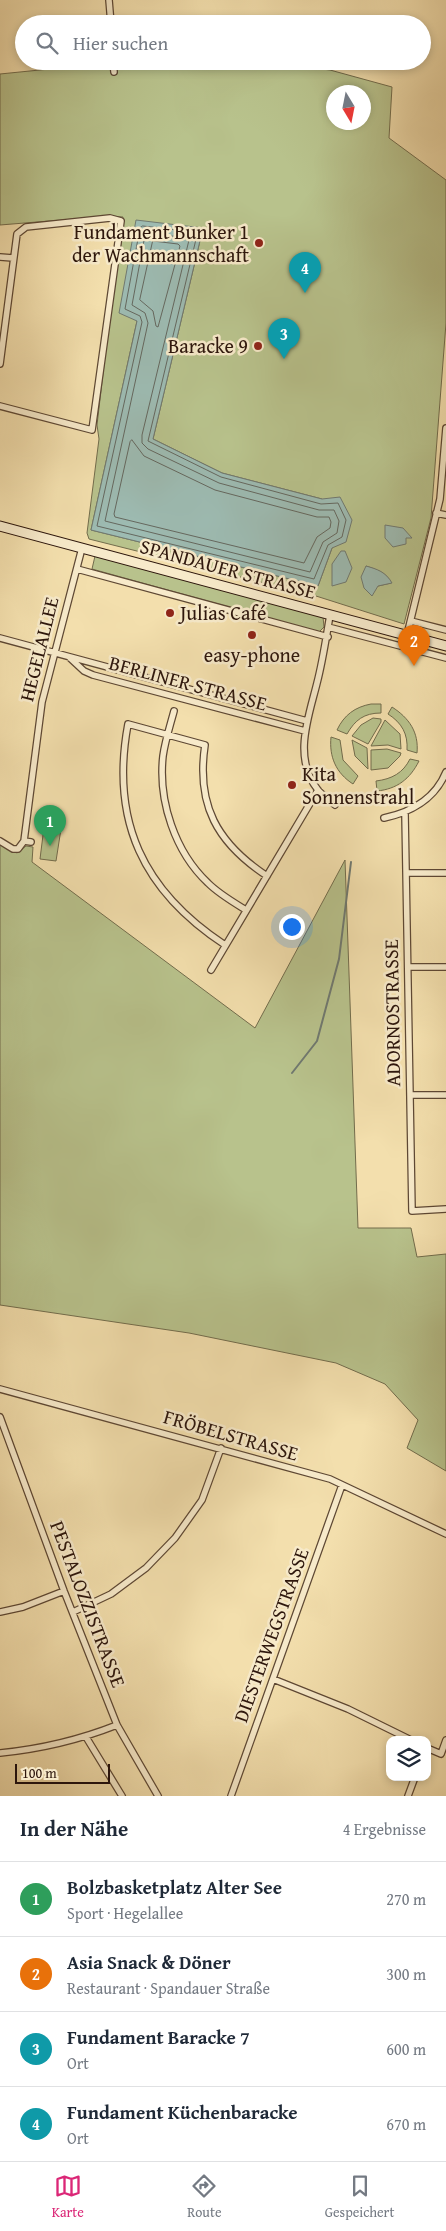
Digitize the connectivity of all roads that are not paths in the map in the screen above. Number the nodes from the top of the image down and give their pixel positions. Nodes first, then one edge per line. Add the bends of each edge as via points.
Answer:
1 (109, 0) edge
2 (110, 15) edge
3 (0, 257) edge
4 (12, 258) junction
5 (0, 364) edge
6 (0, 406) edge
7 (446, 428) edge
8 (436, 514) junction
9 (446, 515) edge
10 (0, 526) edge
11 (82, 548) junction
12 (77, 569) junction
13 (330, 615) junction
14 (411, 621) junction
15 (328, 627) junction
16 (446, 630) edge
17 (407, 635) junction
18 (328, 637) junction
19 (0, 638) edge
20 (446, 646) edge
21 (54, 652) junction
22 (69, 657) junction
23 (446, 658) edge
24 (174, 711) dead end
25 (307, 721) junction
26 (305, 731) junction
27 (168, 735) junction
28 (446, 772) edge
29 (318, 790) junction
30 (335, 805) dead end
31 (405, 814) junction
32 (384, 818) dead end
33 (24, 841) junction
34 (0, 842) edge
35 (31, 842) dead end
36 (446, 872) edge
37 (406, 873) junction
38 (267, 876) junction
39 (246, 910) junction
40 (225, 945) junction
41 (408, 967) junction
42 (446, 967) edge
43 (211, 970) dead end
44 (446, 1094) edge
45 (410, 1095) junction
46 (446, 1209) edge
47 (0, 1390) edge
48 (0, 1417) edge
49 (221, 1448) junction
50 (342, 1485) junction
51 (446, 1534) edge
52 (64, 1591) junction
53 (0, 1612) edge
54 (73, 1612) junction
55 (273, 1679) junction
56 (118, 1725) junction
57 (403, 1736) edge
58 (86, 1737) junction
59 (446, 1740) edge
60 (431, 1750) edge
61 (0, 1753) edge
62 (414, 1781) edge
63 (122, 1796) edge
64 (158, 1796) edge
65 (231, 1796) edge
66 (408, 1796) edge

1 - 2 street
3 - 4 street
4 - 5 street
4 - 6 street via 16,234 26,227 110,218 121,222 92,430
7 - 8 street via 442,485
8 - 9 street
8 - 14 street
10 - 11 main road, SPANDAUER STRASSE
11 - 12 street, HEGELALLEE
11 - 13 main road, SPANDAUER STRASSE
12 - 18 street, SPANDAUER STRASSE
12 - 21 street, HEGELALLEE
13 - 15 street
13 - 17 main road, SPANDAUER STRASSE
14 - 16 street
14 - 17 street
15 - 18 street
15 - 23 street, SPANDAUER STRASSE
17 - 20 main road, SPANDAUER STRASSE
18 - 25 street
19 - 21 street, BERLINER STRASSE
21 - 22 street, BERLINER STRASSE
21 - 33 street, HEGELALLEE via 38,723
22 - 25 street, BERLINER STRASSE
22 - 26 street, BERLINER STRASSE via 92,675
24 - 27 street
25 - 26 street
26 - 29 street via 306,762
27 - 38 street via 205,745 203,781 211,818 236,854
27 - 39 street via 163,756 163,788 179,843 208,883
27 - 40 street via 128,724 122,778 130,828 147,868 170,901
28 - 31 street via 428,798
29 - 30 street
29 - 38 street
31 - 32 street
31 - 37 street, ADORNOSTRASSE
33 - 34 street via 18,849
33 - 35 street
36 - 37 street
37 - 41 street, ADORNOSTRASSE
38 - 39 street
39 - 40 street
40 - 43 street
41 - 42 street
41 - 45 street, ADORNOSTRASSE
44 - 45 street
45 - 46 street, ADORNOSTRASSE via 412,1211
47 - 49 street, FRÖBELSTRASSE
48 - 52 street, PESTALOZZISTRASSE
49 - 50 street, FRÖBELSTRASSE
49 - 54 street via 202,1500 175,1538 146,1568 115,1591
50 - 51 street, FRÖBELSTRASSE
50 - 55 street, DIESTERWEGSTRASSE
52 - 53 street
52 - 54 street, PESTALOZZISTRASSE
54 - 56 street, PESTALOZZISTRASSE
55 - 57 street via 348,1709
55 - 65 street, DIESTERWEGSTRASSE
56 - 58 street
56 - 64 street, PESTALOZZISTRASSE
58 - 61 street
58 - 63 street
59 - 60 street via 442,1754
62 - 66 street

